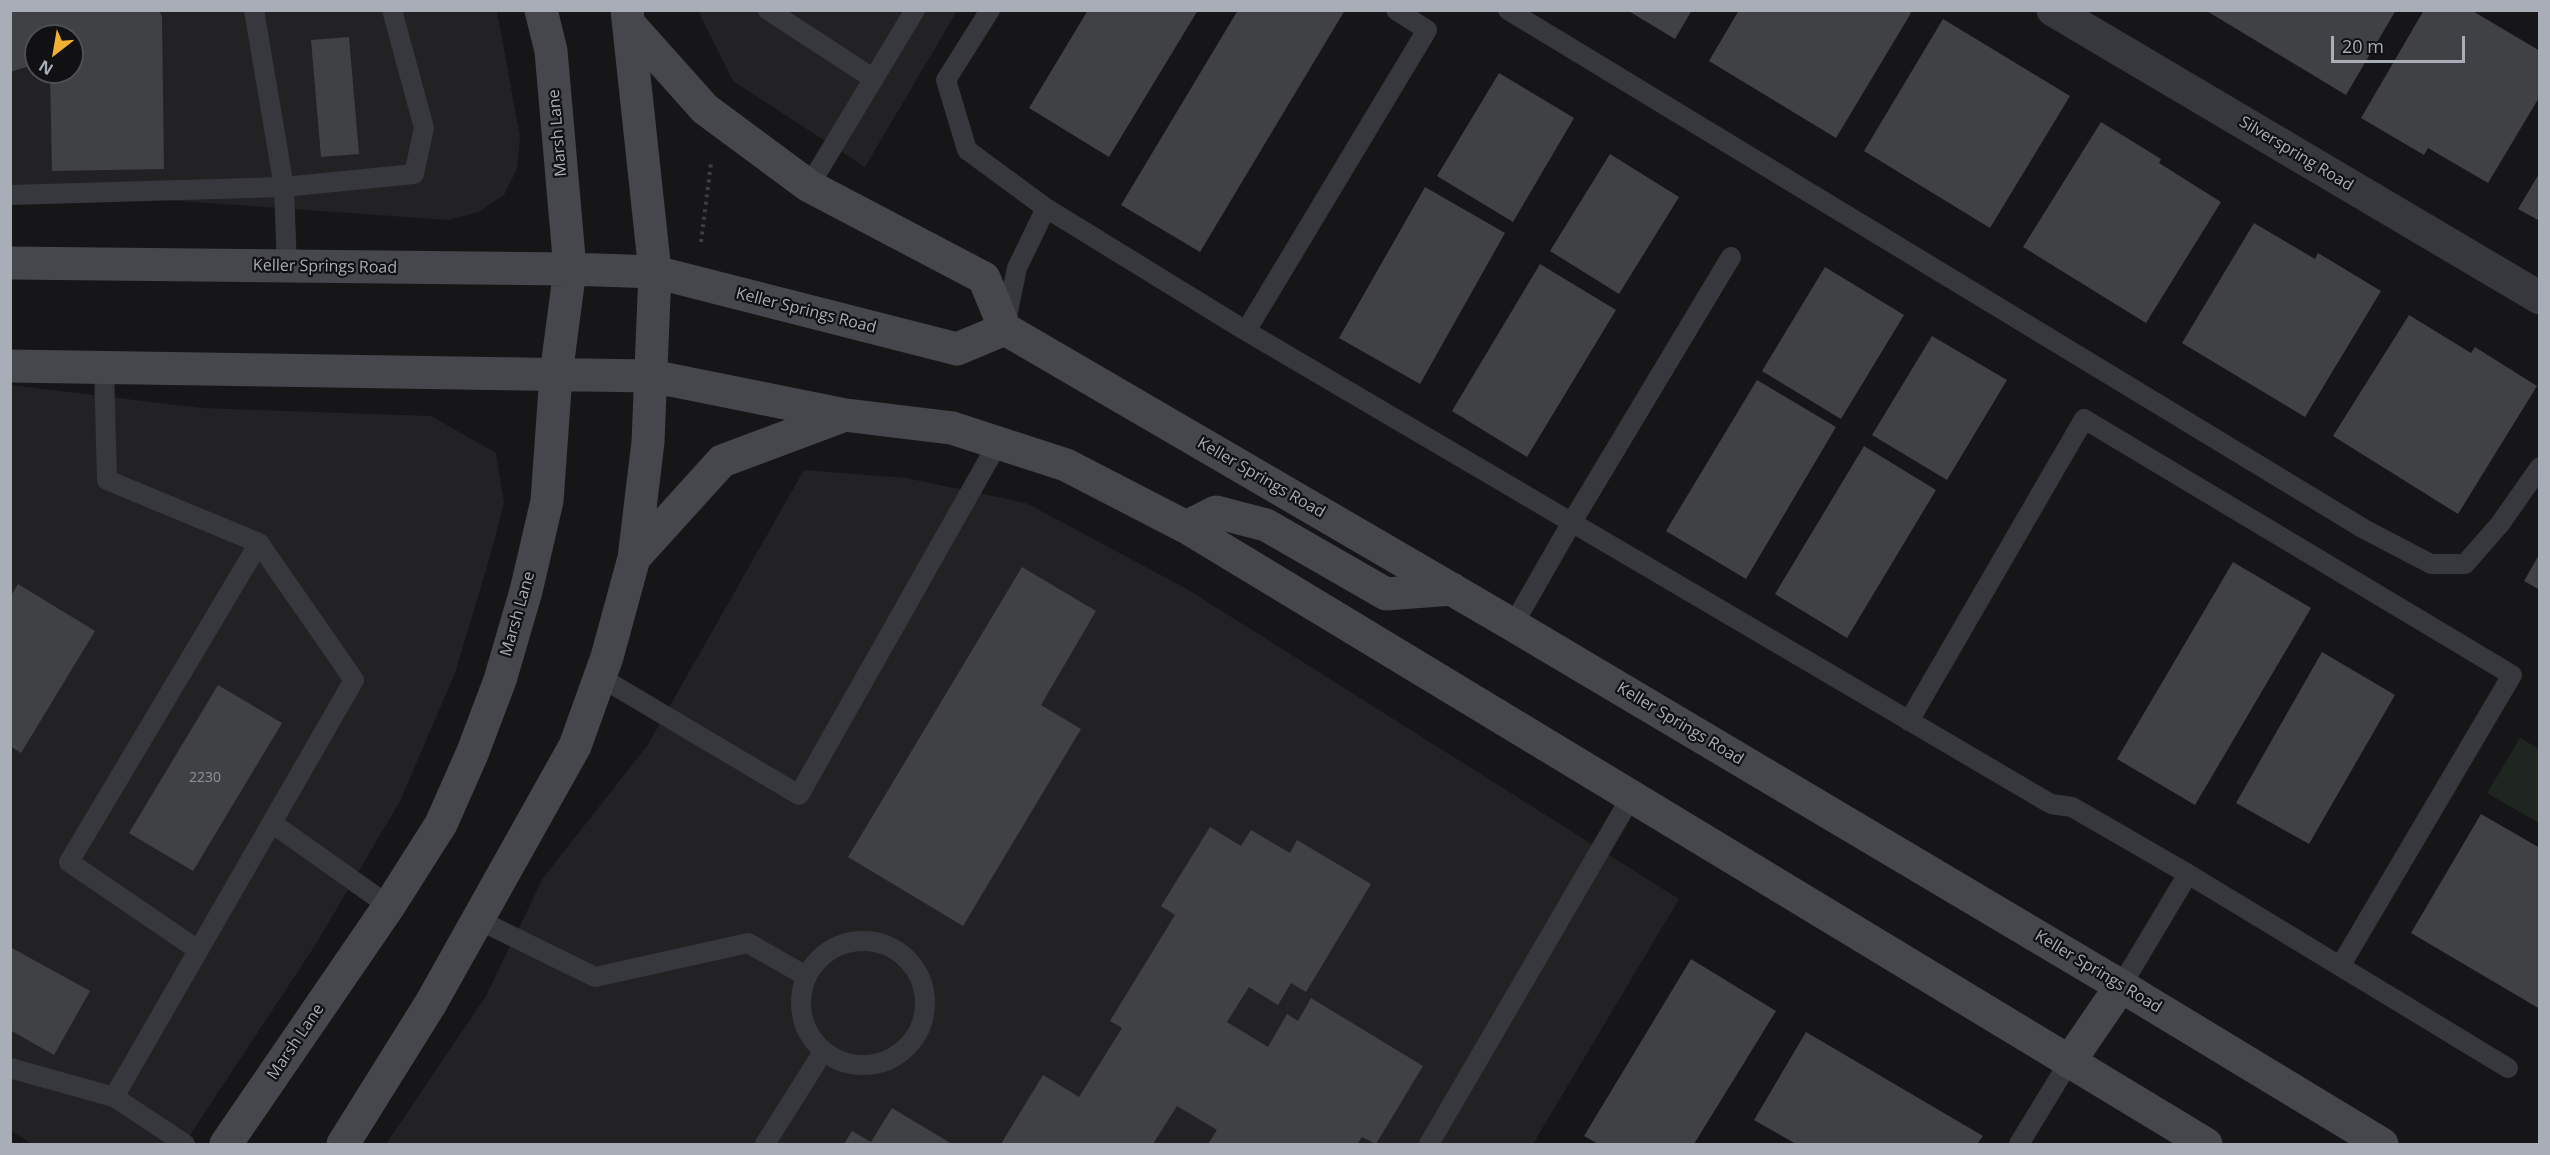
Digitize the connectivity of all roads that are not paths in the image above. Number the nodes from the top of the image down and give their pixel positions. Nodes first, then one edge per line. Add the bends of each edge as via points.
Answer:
1 (254, 10) edge
2 (392, 10) edge
3 (542, 10) edge
4 (768, 10) edge
5 (915, 10) edge
6 (990, 10) edge
7 (1396, 10) edge
8 (1508, 10) edge
9 (2053, 10) edge
10 (628, 17) edge
11 (874, 80) junction
12 (809, 186) junction
13 (284, 187) junction
14 (10, 195) edge
15 (1046, 208) junction
16 (1731, 257) dead end
17 (10, 263) edge
18 (286, 267) junction
19 (570, 269) junction
20 (656, 272) junction
21 (2540, 298) edge
22 (1005, 329) junction
23 (1246, 331) junction
24 (10, 366) edge
25 (104, 367) junction
26 (556, 375) junction
27 (651, 376) junction
28 (845, 415) junction
29 (998, 443) junction
30 (2540, 467) edge
31 (1572, 522) junction
32 (1186, 527) junction
33 (259, 543) junction
34 (633, 558) junction
35 (1452, 589) junction
36 (1513, 625) junction
37 (600, 677) junction
38 (1909, 721) junction
39 (1631, 797) junction
40 (272, 823) junction
41 (2188, 874) junction
42 (389, 906) junction
43 (479, 920) junction
44 (198, 950) junction
45 (2341, 965) junction
46 (806, 976) junction
47 (2121, 986) junction
48 (823, 1052) junction
49 (2069, 1062) junction
50 (10, 1068) edge
51 (2508, 1068) dead end
52 (114, 1097) junction
53 (185, 1144) edge
54 (226, 1144) edge
55 (343, 1144) edge
56 (765, 1144) edge
57 (1429, 1144) edge
58 (2019, 1144) edge
59 (2206, 1144) edge
60 (2382, 1144) edge

1 - 13 lane
2 - 13 lane via 424,128 414,174
3 - 19 main road, Marsh Lane via 551,51
4 - 11 lane
5 - 11 lane
6 - 15 lane via 946,80 967,150
7 - 23 lane via 1427,30
8 - 30 lane via 2364,529 2431,564 2465,564 2500,524
9 - 21 street, Silverspring Road
10 - 12 main road via 705,109
10 - 20 main road
11 - 12 lane
12 - 22 main road via 984,278
13 - 14 lane
13 - 18 lane
15 - 22 lane via 1017,268
15 - 23 lane
16 - 31 lane
17 - 18 main road, Keller Springs Road
18 - 19 main road, Keller Springs Road
19 - 20 main road, Keller Springs Road
19 - 26 main road, Marsh Lane
20 - 22 main road, Keller Springs Road via 957,349
20 - 27 main road
22 - 35 main road, Keller Springs Road
23 - 31 lane
24 - 25 main road
25 - 26 main road
25 - 33 lane via 107,480
26 - 27 main road
26 - 42 main road, Marsh Lane via 547,501 500,680 441,824
27 - 28 main road
27 - 34 main road via 648,442
28 - 29 main road via 952,428
28 - 34 main road via 722,461
29 - 32 main road via 1066,465
29 - 37 lane via 799,795
31 - 36 lane
31 - 38 lane
32 - 35 main road via 1216,512 1266,525 1386,594
32 - 39 main road
33 - 40 lane via 354,680
33 - 44 lane via 69,862
34 - 37 main road
35 - 36 main road, Keller Springs Road
36 - 47 main road, Keller Springs Road
37 - 43 main road via 575,746
38 - 41 lane via 2051,804 2072,807
38 - 45 lane via 2084,418 2512,675
39 - 49 main road
39 - 57 lane
40 - 42 lane
40 - 44 lane
41 - 45 lane
41 - 47 lane
42 - 54 main road, Marsh Lane
43 - 46 lane via 595,977 748,943
43 - 55 main road
44 - 52 lane
45 - 51 lane
46 - 48 lane via 800,995 802,1016 810,1036
46 - 48 lane via 818,958 835,946 855,941 876,942 896,950 912,963 922,981 926,1001 923,1021 914,1040 900,1053 881,1062 861,1065 842,1062
47 - 49 main road
47 - 60 main road, Keller Springs Road
48 - 56 lane
49 - 58 lane
49 - 59 main road
50 - 52 lane
52 - 53 lane

